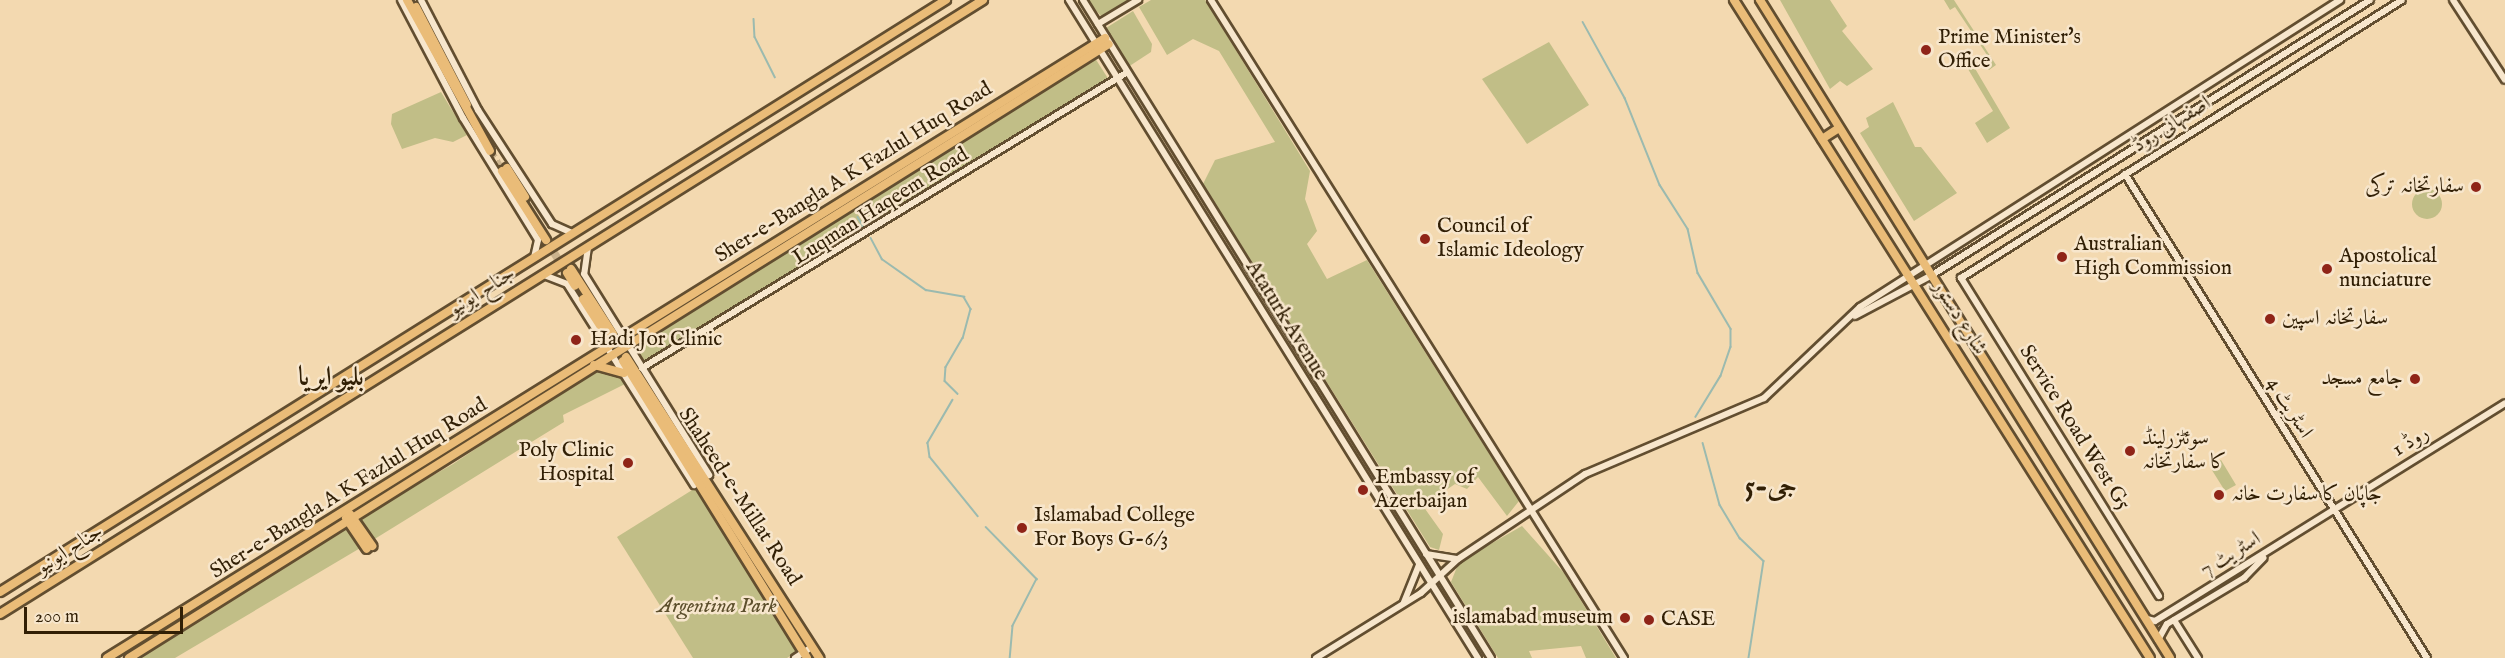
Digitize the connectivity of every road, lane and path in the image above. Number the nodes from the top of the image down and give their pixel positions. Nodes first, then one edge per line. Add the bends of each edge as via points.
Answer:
1 (400, 0) edge
2 (407, 0) edge
3 (413, 0) edge
4 (421, 0) edge
5 (946, 0) edge
6 (983, 0) edge
7 (1069, 0) edge
8 (1083, 0) edge
9 (1138, 0) edge
10 (1212, 0) edge
11 (1734, 0) edge
12 (1760, 0) edge
13 (2340, 0) edge
14 (2370, 0) edge
15 (2402, 0) edge
16 (2453, 0) edge
17 (1098, 24) junction
18 (1107, 41) junction
19 (1097, 48) junction
20 (1126, 73) junction
21 (2221, 78) junction
22 (1114, 79) junction
23 (2505, 80) edge
24 (2228, 88) junction
25 (1839, 128) junction
26 (1822, 139) junction
27 (504, 169) tunnel mouth
28 (2125, 174) junction
29 (572, 233) junction
30 (548, 239) tunnel mouth
31 (588, 247) junction
32 (534, 257) junction
33 (1924, 264) junction
34 (569, 271) tunnel mouth
35 (1909, 274) junction
36 (544, 275) junction
37 (1932, 275) junction
38 (1961, 278) joint
39 (1916, 284) junction
40 (1276, 315) junction
41 (1851, 317) junction
42 (1266, 321) junction
43 (610, 336) dead end
44 (625, 341) junction
45 (610, 350) junction
46 (594, 364) junction
47 (652, 366) junction
48 (642, 368) junction
49 (624, 373) junction
50 (648, 376) junction
51 (2505, 403) edge
52 (709, 475) dead end
53 (694, 485) dead end
54 (1530, 510) junction
55 (2334, 510) junction
56 (347, 515) junction
57 (370, 548) dead end
58 (2270, 551) junction
59 (1425, 553) junction
60 (1458, 559) junction
61 (1419, 565) junction
62 (1439, 574) junction
63 (1432, 582) junction
64 (0, 592) edge
65 (2158, 596) dead end
66 (1402, 605) junction
67 (0, 615) edge
68 (2144, 617) junction
69 (2174, 620) junction
70 (2158, 640) junction
71 (812, 647) junction
72 (805, 655) edge
73 (107, 658) edge
74 (129, 658) edge
75 (795, 658) edge
76 (818, 658) edge
77 (1316, 658) edge
78 (1478, 658) edge
79 (1491, 658) edge
80 (1624, 658) edge
81 (2150, 658) edge
82 (2170, 658) edge
83 (2198, 658) edge
84 (2427, 658) edge

1 - 32 street via 463,118 538,240
2 - 3 main road via 492,150
4 - 29 street via 478,110 552,224
5 - 29 main road, جناح ایونیو
6 - 31 main road, جناح ایونیو
7 - 19 street, Ataturk Avenue
8 - 17 street, Ataturk Avenue
9 - 17 street
10 - 54 street
11 - 26 main road, شارع دستور
12 - 25 main road, شارع دستور
13 - 21 street
14 - 24 street
15 - 28 street, اصفہانی روڈ
16 - 23 street
17 - 18 street, Ataturk Avenue
18 - 19 main road, Sher-e-Bangla A K Fazlul Huq Road
18 - 20 street, Ataturk Avenue
19 - 22 street, Ataturk Avenue
19 - 44 main road, Sher-e-Bangla A K Fazlul Huq Road
20 - 22 street, Luqman Haqeem Road
20 - 40 street, Ataturk Avenue
21 - 24 street
21 - 33 street
22 - 42 street, Ataturk Avenue
22 - 47 street, Luqman Haqeem Road
24 - 37 street
25 - 26 main road
25 - 33 main road, شارع دستور
26 - 35 main road, شارع دستور
27 - 30 main road
28 - 38 street, اصفہانی روڈ
28 - 55 street, اسٹریٹ 4
29 - 32 main road, جناح ایونیو
31 - 36 main road, جناح ایونیو
31 - 44 street, Shaheed-e-Millat Road via 584,274
32 - 64 main road, جناح ایونیو
33 - 35 street
33 - 37 main road, شارع دستور
34 - 43 main road
35 - 39 main road, شارع دستور
35 - 41 street
36 - 45 street, Shaheed-e-Millat Road via 563,279
36 - 67 main road, جناح ایونیو
37 - 39 street
37 - 68 main road, شارع دستور
38 - 65 street, Service Road West G5
39 - 41 street
39 - 81 main road, شارع دستور
40 - 42 street
40 - 59 street, Ataturk Avenue
41 - 54 street via 1756,403 1612,459
42 - 61 street, Ataturk Avenue
44 - 45 main road, Sher-e-Bangla A K Fazlul Huq Road
44 - 48 street, Shaheed-e-Millat Road
45 - 46 main road, Sher-e-Bangla A K Fazlul Huq Road
45 - 49 street, Shaheed-e-Millat Road
45 - 56 main road, Sher-e-Bangla A K Fazlul Huq Road
46 - 49 main road
46 - 56 main road, Sher-e-Bangla A K Fazlul Huq Road
47 - 48 street, Luqman Haqeem Road
47 - 50 street
48 - 50 street, Shaheed-e-Millat Road
49 - 53 street, Shaheed-e-Millat Road
50 - 52 street, Shaheed-e-Millat Road
51 - 55 street, روڈ 1
54 - 60 street
54 - 80 street
55 - 58 street, اسٹریٹ 7
55 - 84 street, اسٹریٹ 4
56 - 57 main road
56 - 73 main road, Sher-e-Bangla A K Fazlul Huq Road
56 - 74 main road, Sher-e-Bangla A K Fazlul Huq Road
58 - 68 street, اسٹریٹ 7 via 2155,621
58 - 69 street via 2244,578
59 - 60 street
59 - 62 street, Ataturk Avenue
60 - 62 street
61 - 63 street, Ataturk Avenue
61 - 66 street
62 - 63 street
62 - 79 street, Ataturk Avenue
63 - 66 street
63 - 78 street, Ataturk Avenue
66 - 77 street
68 - 70 main road, شارع دستور
69 - 70 street
69 - 83 street
70 - 82 main road, شارع دستور
71 - 72 street
71 - 72 main road, Shaheed-e-Millat Road via 624,358
71 - 76 main road, Shaheed-e-Millat Road
72 - 75 street

